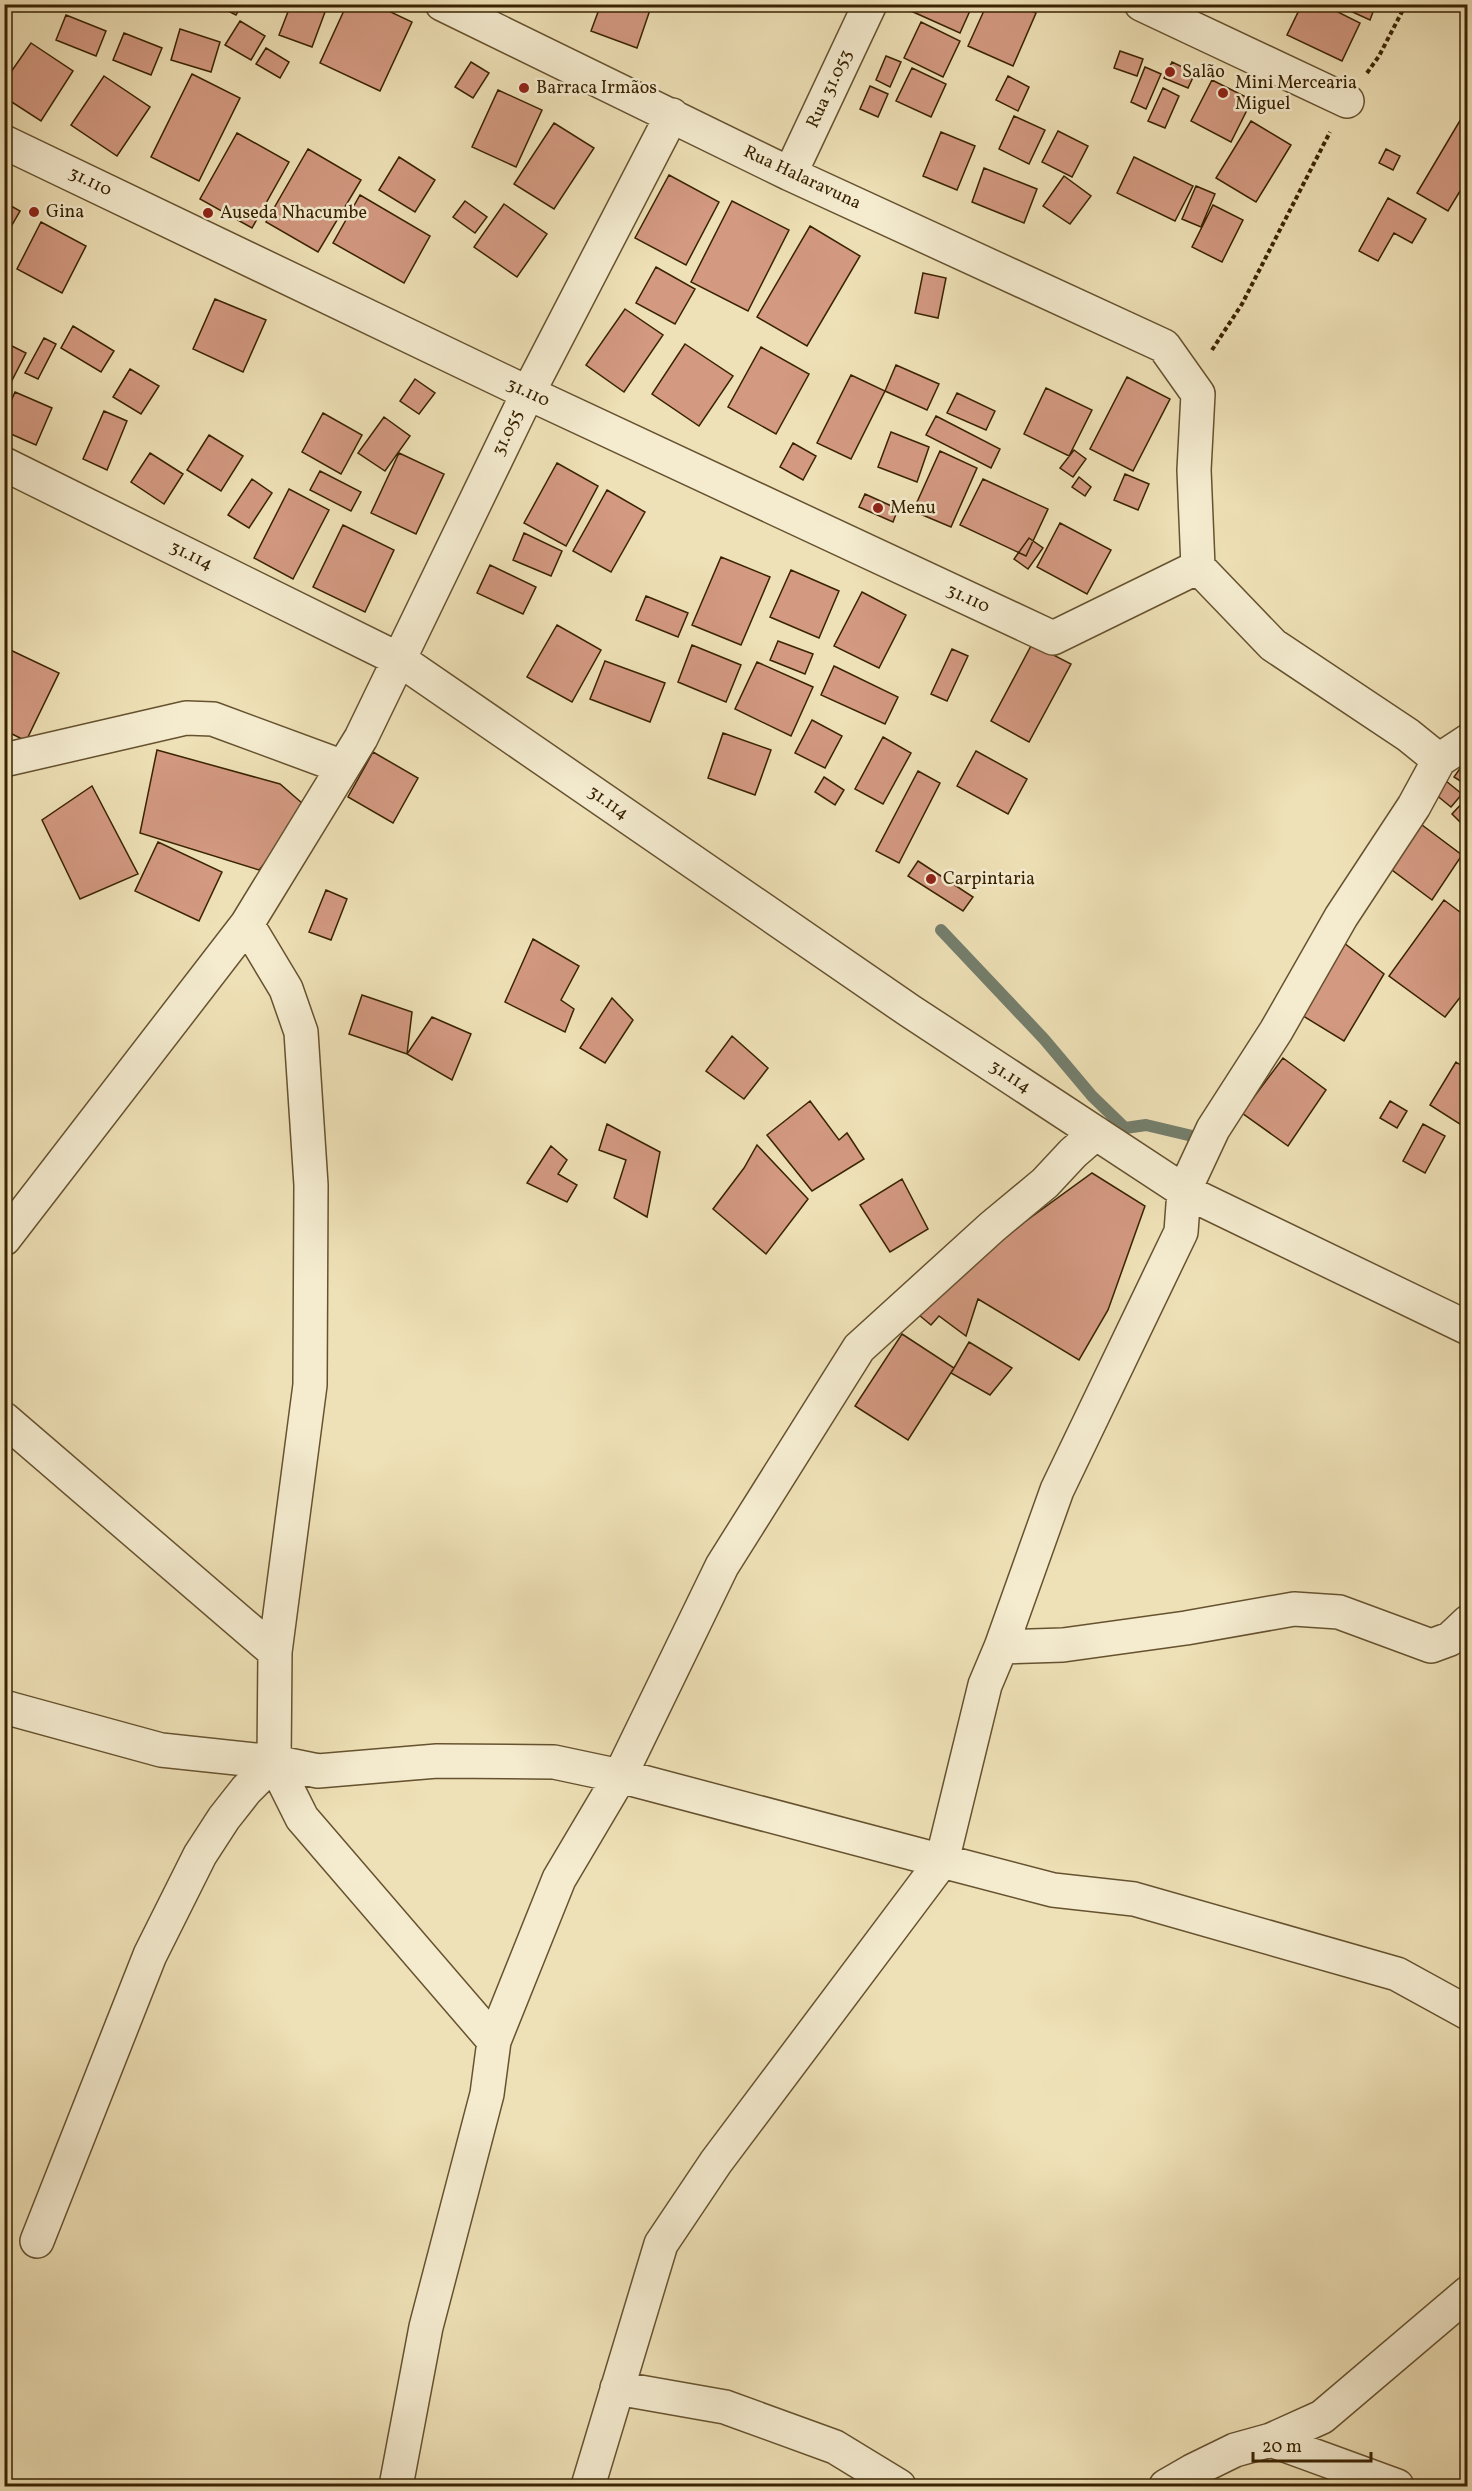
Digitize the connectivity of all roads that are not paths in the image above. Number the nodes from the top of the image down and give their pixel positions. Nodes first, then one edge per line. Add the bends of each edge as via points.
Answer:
1 (442, 4) edge
2 (870, 4) edge
3 (1141, 4) edge
4 (1347, 101) road end
5 (672, 115) junction
6 (4, 141) edge
7 (790, 174) junction
8 (528, 393) junction
9 (4, 464) edge
10 (1198, 567) junction
11 (400, 660) junction
12 (1467, 741) edge
13 (4, 760) edge
14 (1439, 760) junction
15 (343, 767) junction
16 (248, 924) junction
17 (1096, 1133) junction
18 (1184, 1191) junction
19 (4, 1239) edge
20 (1467, 1328) edge
21 (4, 1419) edge
22 (1467, 1622) edge
23 (1002, 1647) junction
24 (275, 1652) junction
25 (4, 1707) edge
26 (274, 1762) junction
27 (620, 1776) junction
28 (942, 1861) junction
29 (1467, 2013) edge
30 (494, 2041) junction
31 (37, 2241) dead end
32 (1467, 2293) edge
33 (617, 2388) junction
34 (1271, 2440) junction
35 (396, 2487) edge
36 (588, 2487) edge
37 (899, 2487) edge
38 (1166, 2487) edge
39 (1397, 2487) edge

1 - 5 street, Rua Halaravuna
2 - 7 street, Rua 31.053
3 - 4 street
5 - 7 street, Rua Halaravuna
5 - 8 street, 31.055
6 - 8 street, 31.110
7 - 10 street, Rua Halaravuna via 1164,346 1198,393 1194,470
8 - 10 street, 31.110 via 1053,639
8 - 11 street, 31.055
9 - 11 street, 31.114
10 - 14 street via 1273,645
11 - 15 street, 31.055
11 - 17 street, 31.114 via 910,1011
12 - 14 street
13 - 15 street via 186,718 213,719
14 - 18 street via 1414,806 1341,917 1276,1031 1212,1129
15 - 16 street, 31.055
16 - 19 street, 31.055
16 - 24 street via 286,989 301,1032 311,1185 310,1385
17 - 18 street, 31.114
17 - 27 street via 860,1348 722,1566
18 - 20 street, 31.114
18 - 23 street via 1181,1232 1056,1490
21 - 24 street
22 - 23 street via 1450,1639 1431,1646 1339,1612 1294,1609 1063,1646
23 - 28 street via 985,1685
24 - 26 street
25 - 26 street via 161,1750
26 - 27 street via 318,1771 437,1761 554,1762
26 - 30 street via 302,1818
26 - 31 street via 224,1818 150,1955
27 - 28 street
27 - 30 street via 559,1879
28 - 29 street via 1053,1890 1134,1899 1397,1974
28 - 33 street via 716,2162 661,2244
30 - 35 street via 487,2094 426,2327
32 - 34 street via 1322,2417
33 - 36 street
33 - 37 street via 725,2407 835,2447
34 - 38 street via 1235,2450
34 - 39 street

